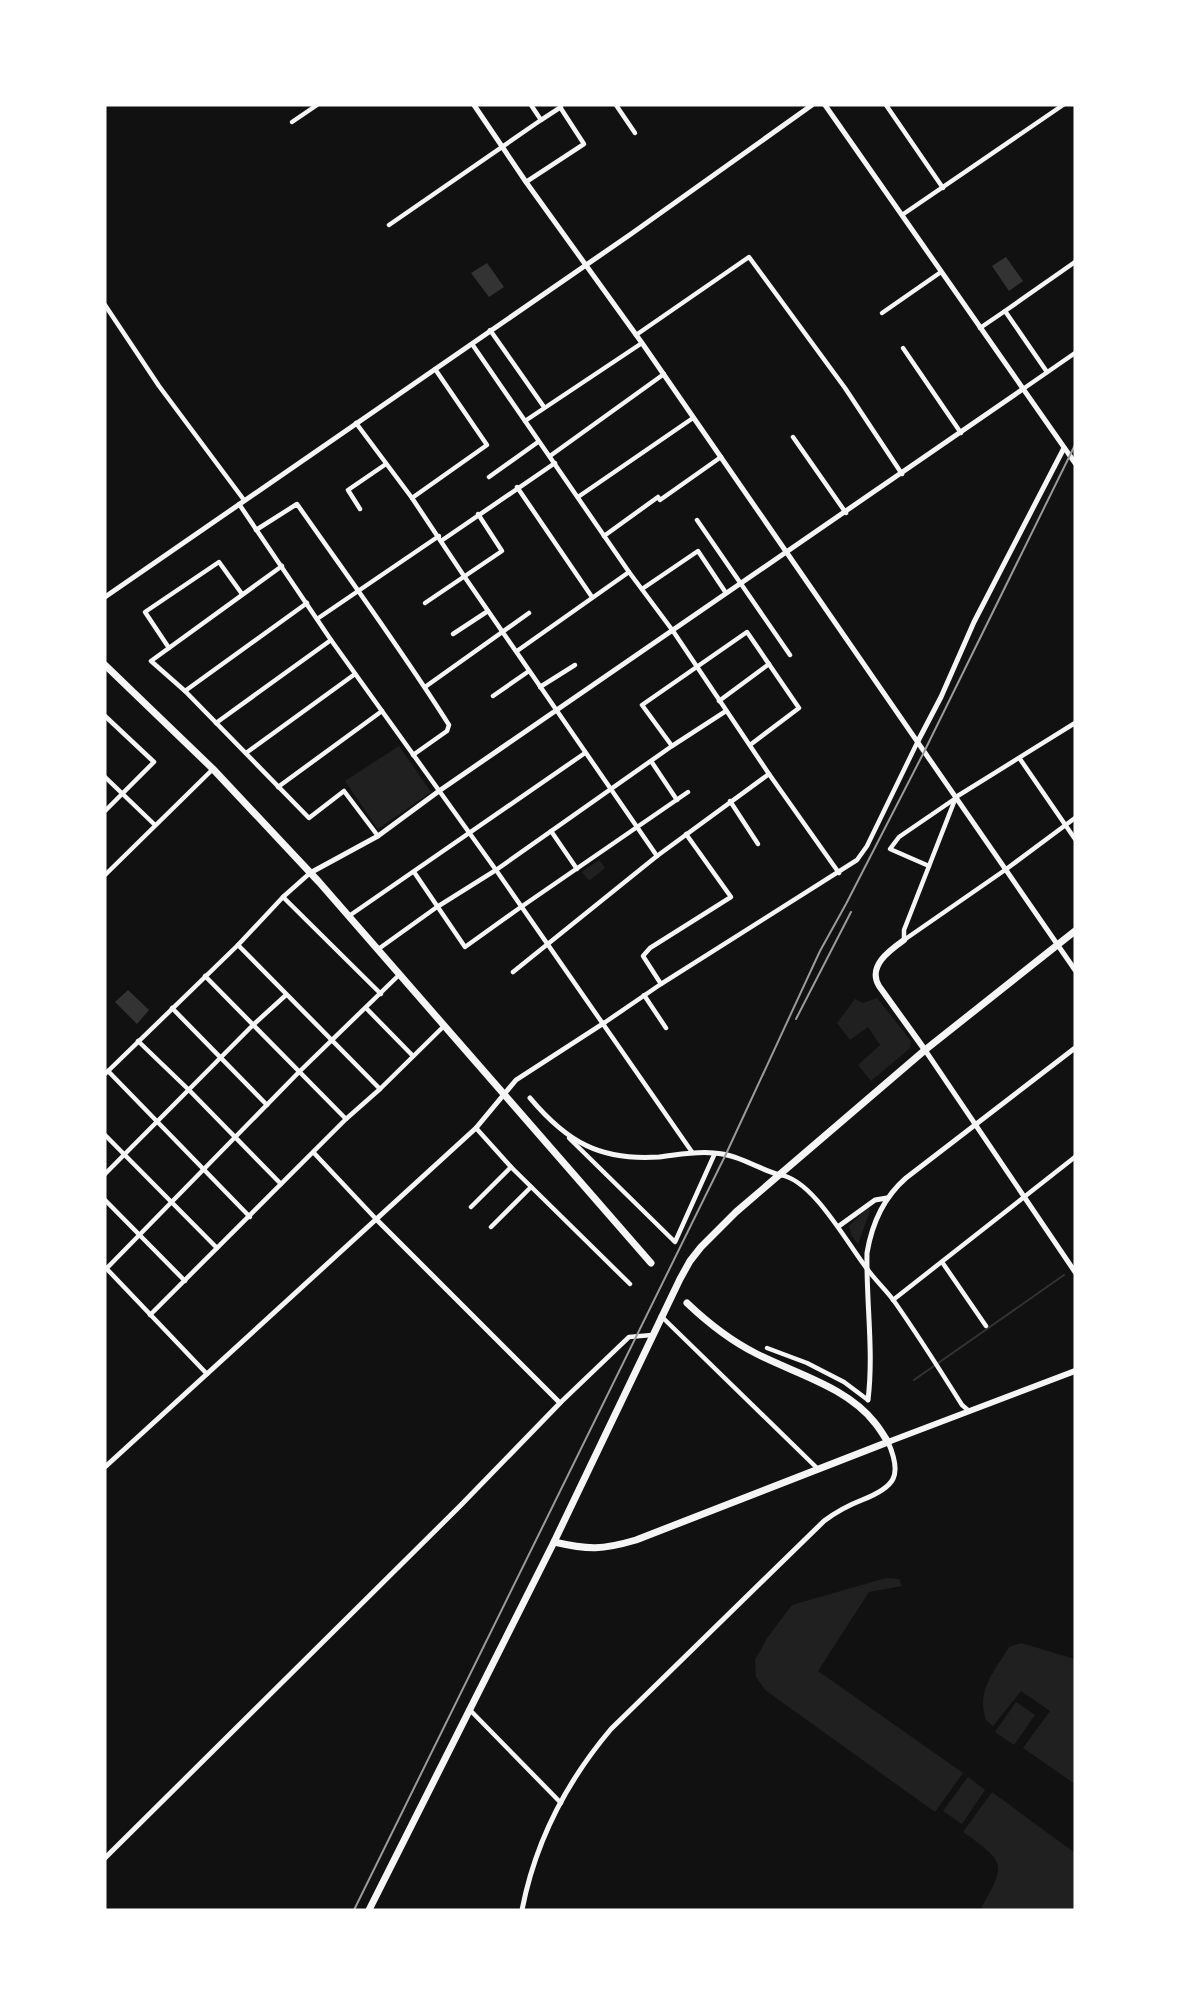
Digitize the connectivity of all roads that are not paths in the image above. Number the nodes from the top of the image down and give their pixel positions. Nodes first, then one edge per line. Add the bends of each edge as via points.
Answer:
1 (317, 105) edge
2 (474, 105) edge
3 (531, 105) edge
4 (616, 105) edge
5 (812, 105) edge
6 (825, 105) edge
7 (886, 105) edge
8 (1063, 105) edge
9 (562, 106) edge
10 (541, 120) junction
11 (292, 122) dead end
12 (635, 133) dead end
13 (503, 147) junction
14 (526, 182) junction
15 (943, 188) junction
16 (902, 215) junction
17 (389, 225) dead end
18 (1075, 262) edge
19 (586, 265) junction
20 (941, 272) junction
21 (105, 305) edge
22 (1005, 311) junction
23 (882, 313) dead end
24 (980, 328) junction
25 (490, 330) junction
26 (636, 334) junction
27 (642, 343) junction
28 (472, 344) junction
29 (903, 348) dead end
30 (1075, 353) edge
31 (435, 369) junction
32 (1047, 372) junction
33 (664, 374) junction
34 (1023, 389) junction
35 (544, 407) junction
36 (693, 417) junction
37 (525, 421) junction
38 (356, 423) junction
39 (962, 433) junction
40 (794, 437) dead end
41 (538, 442) junction
42 (1064, 448) junction
43 (550, 456) junction
44 (721, 457) junction
45 (555, 463) junction
46 (1075, 463) edge
47 (386, 464) junction
48 (902, 474) junction
49 (489, 477) dead end
50 (517, 488) junction
51 (578, 496) junction
52 (412, 498) junction
53 (241, 502) junction
54 (360, 509) dead end
55 (846, 513) junction
56 (478, 514) junction
57 (697, 520) dead end
58 (256, 530) junction
59 (604, 536) junction
60 (440, 539) junction
61 (786, 553) junction
62 (282, 566) junction
63 (628, 572) junction
64 (464, 576) junction
65 (741, 583) junction
66 (642, 589) junction
67 (359, 592) junction
68 (726, 593) junction
69 (242, 594) junction
70 (105, 597) edge
71 (592, 597) junction
72 (307, 603) junction
73 (425, 603) dead end
74 (489, 611) junction
75 (529, 613) dead end
76 (317, 619) junction
77 (503, 631) junction
78 (673, 631) junction
79 (453, 634) dead end
80 (331, 640) junction
81 (169, 648) junction
82 (517, 651) junction
83 (790, 655) dead end
84 (769, 664) junction
85 (105, 665) edge
86 (575, 665) dead end
87 (697, 666) junction
88 (529, 671) junction
89 (355, 674) junction
90 (425, 687) junction
91 (540, 687) junction
92 (184, 691) junction
93 (494, 696) dead end
94 (719, 701) junction
95 (382, 711) junction
96 (556, 711) junction
97 (726, 711) junction
98 (105, 716) edge
99 (216, 723) junction
100 (1075, 723) edge
101 (918, 741) junction
102 (672, 746) junction
103 (750, 746) junction
104 (246, 753) junction
105 (585, 753) junction
106 (413, 755) junction
107 (1020, 759) junction
108 (651, 761) junction
109 (213, 769) junction
110 (769, 774) junction
111 (105, 777) edge
112 (278, 787) junction
113 (612, 789) junction
114 (439, 791) junction
115 (688, 792) dead end
116 (122, 794) junction
117 (956, 797) junction
118 (677, 800) junction
119 (730, 801) junction
120 (105, 811) edge
121 (1075, 818) edge
122 (155, 825) junction
123 (1066, 825) junction
124 (637, 828) junction
125 (551, 831) junction
126 (469, 832) junction
127 (686, 834) junction
128 (378, 836) junction
129 (1075, 839) edge
130 (758, 844) dead end
131 (657, 856) junction
132 (929, 866) junction
133 (577, 869) junction
134 (496, 870) junction
135 (1005, 870) junction
136 (414, 872) junction
137 (310, 873) junction
138 (839, 873) junction
139 (105, 875) edge
140 (283, 897) junction
141 (521, 906) junction
142 (437, 907) junction
143 (349, 916) junction
144 (1075, 931) edge
145 (904, 940) junction
146 (1058, 944) junction
147 (238, 945) junction
148 (548, 945) junction
149 (377, 950) junction
150 (1075, 970) edge
151 (513, 972) dead end
152 (400, 974) junction
153 (205, 976) junction
154 (662, 984) junction
155 (381, 994) junction
156 (286, 995) junction
157 (644, 995) junction
158 (172, 1008) junction
159 (366, 1008) junction
160 (604, 1023) junction
161 (253, 1025) junction
162 (444, 1026) junction
163 (666, 1028) dead end
164 (334, 1040) junction
165 (138, 1041) junction
166 (1075, 1048) edge
167 (926, 1050) junction
168 (412, 1056) junction
169 (221, 1058) junction
170 (299, 1072) junction
171 (106, 1073) edge
172 (380, 1089) junction
173 (189, 1090) junction
174 (504, 1094) junction
175 (530, 1098) dead end
176 (267, 1106) junction
177 (346, 1119) junction
178 (157, 1122) junction
179 (976, 1124) junction
180 (476, 1128) junction
181 (565, 1134) junction
182 (105, 1135) edge
183 (235, 1138) junction
184 (692, 1152) junction
185 (314, 1153) junction
186 (715, 1153) junction
187 (125, 1155) junction
188 (1075, 1157) edge
189 (512, 1167) junction
190 (204, 1169) junction
191 (105, 1174) edge
192 (780, 1175) junction
193 (281, 1184) junction
194 (531, 1187) junction
195 (1024, 1197) junction
196 (887, 1198) junction
197 (105, 1200) edge
198 (172, 1201) junction
199 (471, 1207) dead end
200 (250, 1217) junction
201 (376, 1219) junction
202 (839, 1226) junction
203 (491, 1227) dead end
204 (139, 1235) junction
205 (217, 1248) junction
206 (942, 1262) junction
207 (651, 1263) dead end
208 (106, 1268) edge
209 (867, 1269) junction
210 (1075, 1272) edge
211 (185, 1281) junction
212 (630, 1284) dead end
213 (893, 1300) junction
214 (687, 1304) dead end
215 (150, 1316) junction
216 (662, 1316) junction
217 (986, 1326) dead end
218 (652, 1335) junction
219 (767, 1348) dead end
220 (1075, 1371) edge
221 (207, 1374) junction
222 (868, 1400) joint
223 (560, 1403) junction
224 (969, 1411) junction
225 (888, 1443) junction
226 (105, 1467) edge
227 (819, 1470) junction
228 (554, 1542) junction
229 (469, 1709) junction
230 (561, 1803) junction
231 (105, 1858) edge
232 (369, 1910) edge
233 (522, 1910) edge

1 - 11 street
2 - 13 street
3 - 10 street
4 - 12 street
5 - 19 street
6 - 16 street
7 - 15 street
8 - 15 street
9 - 10 street
9 - 14 street via 584,144
10 - 13 street
13 - 14 street
13 - 17 street
14 - 19 street
15 - 16 street
16 - 20 street
18 - 22 street
19 - 25 street
19 - 26 street
20 - 23 street
20 - 24 street
21 - 53 street
22 - 24 street
22 - 32 street
24 - 34 street
25 - 28 street
25 - 35 street
26 - 27 street
26 - 48 street via 749,257
27 - 33 street
27 - 35 street
28 - 31 street
28 - 37 street
29 - 39 street
30 - 32 street
31 - 38 street
31 - 52 street via 487,445
32 - 34 street
33 - 36 street
33 - 43 street
34 - 39 street
34 - 42 street
35 - 37 street
36 - 44 street
36 - 51 street
37 - 41 street
38 - 47 street
38 - 53 street
39 - 48 street
40 - 55 street
41 - 43 street
41 - 49 street
42 - 46 street
42 - 101 street
43 - 45 street
44 - 59 street
44 - 61 street
45 - 50 street
45 - 51 street
47 - 52 street
47 - 54 street via 348,490
48 - 55 street
50 - 56 street
50 - 71 street
51 - 59 street
52 - 60 street
53 - 58 street
53 - 70 street
55 - 61 street
56 - 60 street
56 - 64 street via 502,551
57 - 65 street
58 - 62 street
58 - 67 street via 297,504
59 - 63 street
60 - 64 street
60 - 67 street
61 - 65 street
61 - 101 street
62 - 69 street
62 - 72 street
63 - 66 street
63 - 71 street
64 - 73 street
64 - 74 street
65 - 68 street
65 - 83 street
66 - 68 street via 698,551
66 - 78 street
67 - 76 street
67 - 90 street
68 - 78 street
69 - 81 street
69 - 81 street via 219,562 145,612
71 - 82 street
72 - 76 street
72 - 92 street
74 - 77 street
74 - 79 street
75 - 77 street
76 - 80 street
77 - 82 street
77 - 90 street
78 - 87 street
78 - 96 street
80 - 89 street
80 - 99 street
81 - 92 street via 151,661
82 - 88 street
84 - 87 street via 747,633
84 - 94 street
84 - 103 street via 799,708
85 - 109 main road
86 - 91 street
87 - 94 street
87 - 102 street via 642,705
88 - 91 street
88 - 93 street
89 - 95 street
89 - 104 street
90 - 106 street via 449,725 447,731
91 - 96 street
92 - 99 street
94 - 97 street
95 - 106 street
95 - 112 street
96 - 105 street
96 - 114 street
97 - 102 street
97 - 103 street
98 - 116 street via 154,762
99 - 104 street
100 - 107 street
101 - 117 street
101 - 138 street via 867,846 857,860
102 - 108 street
103 - 110 street
104 - 112 street
105 - 113 street
105 - 126 street
106 - 114 street
107 - 117 street
107 - 123 street
108 - 113 street
108 - 118 street
109 - 122 street
109 - 137 main road
110 - 119 street
110 - 138 street
111 - 116 street
112 - 128 street via 309,818 344,791
113 - 124 street
113 - 125 street
114 - 126 street
114 - 128 street
115 - 118 street
116 - 120 street
116 - 122 street
117 - 132 street
117 - 132 street via 899,837 890,849
117 - 135 street
118 - 124 street
119 - 127 street
119 - 130 street
121 - 123 street
122 - 139 street
123 - 129 street
123 - 135 street
124 - 131 street
124 - 133 street
125 - 133 street
125 - 134 street
126 - 134 street
126 - 136 street
127 - 131 street
127 - 154 street via 731,897 643,956
128 - 137 street
131 - 148 street
132 - 145 street via 904,930
133 - 141 street
134 - 141 street
134 - 142 street
135 - 145 street
135 - 146 street
136 - 142 street
136 - 143 street
137 - 140 street
137 - 143 main road
138 - 154 street
140 - 147 street
140 - 155 street
141 - 142 street via 465,947
141 - 148 street
142 - 149 street
143 - 149 main road
144 - 146 main road
145 - 167 main road via 880,960 875,978
146 - 150 street
146 - 167 main road
147 - 153 street
147 - 156 street
148 - 151 street
148 - 160 street
149 - 152 main road
152 - 155 street
152 - 162 main road
153 - 158 street
153 - 161 street
154 - 157 street
155 - 159 street
156 - 161 street
156 - 164 street
157 - 160 street
157 - 163 street
158 - 165 street
158 - 169 street
159 - 164 street
159 - 168 street
160 - 174 street via 516,1080
160 - 184 street
161 - 169 street
161 - 170 street
162 - 168 street
162 - 174 main road
164 - 170 street
164 - 172 street
165 - 171 street
165 - 173 street
166 - 179 street
167 - 179 street
167 - 192 main road
168 - 172 street
169 - 173 street
169 - 176 street
170 - 176 street
170 - 177 street
171 - 178 street
172 - 177 street
173 - 178 street
173 - 183 street
174 - 180 street
174 - 207 main road
175 - 181 street
176 - 183 street
177 - 185 street
178 - 187 street
178 - 190 street
179 - 195 street
179 - 196 street via 906,1178
180 - 189 street
180 - 201 street
181 - 184 street via 589,1148 631,1158
181 - 186 street via 675,1242
182 - 187 street
183 - 190 street
183 - 193 street
184 - 186 street
185 - 193 street
185 - 201 street
186 - 192 street
187 - 191 street
187 - 198 street
188 - 195 street
189 - 194 street
189 - 199 street
190 - 198 street
190 - 200 street
192 - 202 street via 791,1176
192 - 216 main road via 701,1247
193 - 200 street
194 - 203 street
194 - 212 street
195 - 206 street
195 - 210 street
196 - 202 street via 875,1200
196 - 209 street via 870,1237
197 - 204 street
198 - 204 street
198 - 205 street
200 - 205 street
201 - 221 street
201 - 223 street
202 - 209 street
204 - 208 street
204 - 211 street
205 - 211 street
206 - 213 street
206 - 217 street
208 - 215 street
209 - 213 street
209 - 222 street
211 - 215 street
213 - 224 street
214 - 225 main road via 738,1344 843,1396 875,1422
215 - 221 street
216 - 218 main road
216 - 227 street
218 - 223 street via 629,1337
218 - 228 main road
219 - 222 street via 844,1382
220 - 224 main road
221 - 226 street
223 - 231 street
224 - 225 main road
225 - 227 main road
225 - 230 street via 896,1467 891,1484 831,1515 804,1540 611,1729 583,1764
227 - 228 main road via 607,1548
228 - 229 main road
229 - 230 street
229 - 232 main road
230 - 233 street via 537,1853

